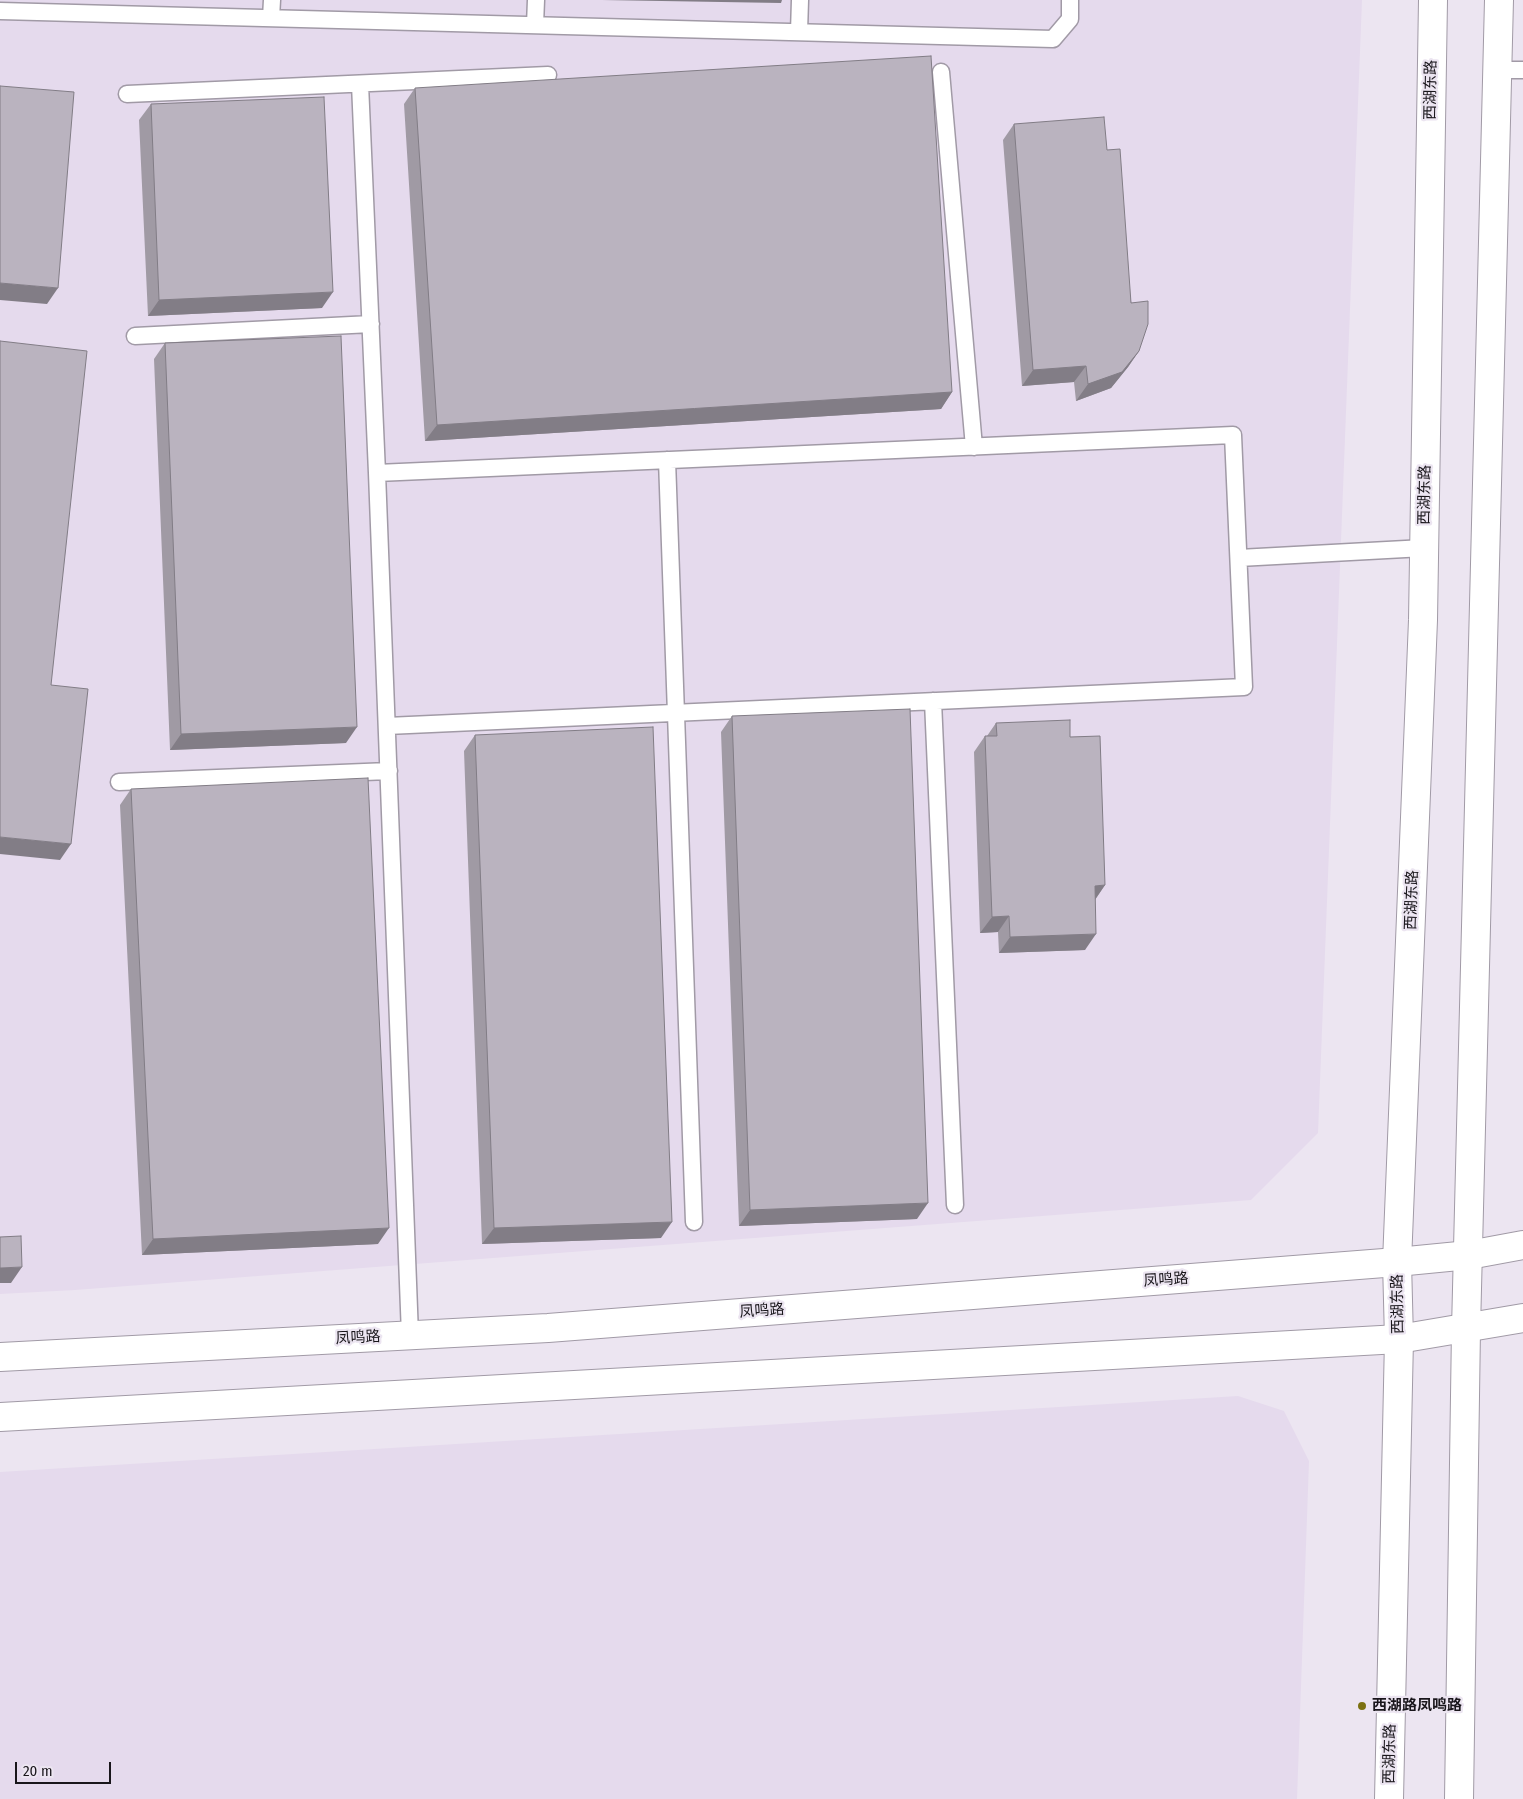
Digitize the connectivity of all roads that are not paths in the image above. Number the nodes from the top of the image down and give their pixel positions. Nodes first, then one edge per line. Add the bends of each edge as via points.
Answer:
1 (272, 0) edge
2 (536, 0) edge
3 (800, 0) edge
4 (1070, 0) edge
5 (1433, 0) edge
6 (1499, 0) edge
7 (0, 11) edge
8 (271, 18) junction
9 (535, 25) junction
10 (799, 32) junction
11 (1510, 70) edge
12 (941, 72) dead end
13 (548, 75) dead end
14 (360, 84) junction
15 (127, 94) dead end
16 (371, 324) junction
17 (135, 336) dead end
18 (974, 446) junction
19 (667, 460) junction
20 (377, 473) junction
21 (1424, 548) junction
22 (1239, 558) junction
23 (933, 701) junction
24 (676, 713) junction
25 (387, 726) junction
26 (389, 771) junction
27 (119, 782) dead end
28 (955, 1205) dead end
29 (694, 1222) dead end
30 (1523, 1245) edge
31 (1469, 1255) junction
32 (1397, 1262) junction
33 (1523, 1318) edge
34 (1466, 1329) junction
35 (410, 1335) junction
36 (1399, 1339) junction
37 (0, 1358) edge
38 (0, 1417) edge
39 (1389, 1799) edge
40 (1459, 1799) edge

1 - 8 lane
2 - 9 lane
3 - 10 lane
4 - 10 lane via 1070,19 1053,39
5 - 21 main road, 西湖东路
6 - 11 main road
7 - 8 lane
8 - 9 lane
9 - 10 lane
11 - 31 main road
12 - 18 lane
13 - 14 lane
14 - 15 lane
14 - 16 lane
16 - 17 lane
16 - 20 lane
18 - 19 lane
18 - 22 lane via 1233,435
19 - 20 lane
19 - 24 lane
20 - 25 lane
21 - 22 lane
21 - 32 main road, 西湖东路
22 - 23 lane via 1244,687
23 - 24 lane
23 - 28 lane
24 - 25 lane
24 - 29 lane
25 - 26 lane
26 - 27 lane
26 - 35 lane
30 - 31 main road, 凤鸣路
31 - 32 main road, 凤鸣路
31 - 34 main road
32 - 35 main road, 凤鸣路 via 548,1328
32 - 36 main road, 西湖东路
33 - 34 main road
34 - 36 main road
34 - 40 main road
35 - 37 main road, 凤鸣路
36 - 38 main road
36 - 39 main road, 西湖东路

